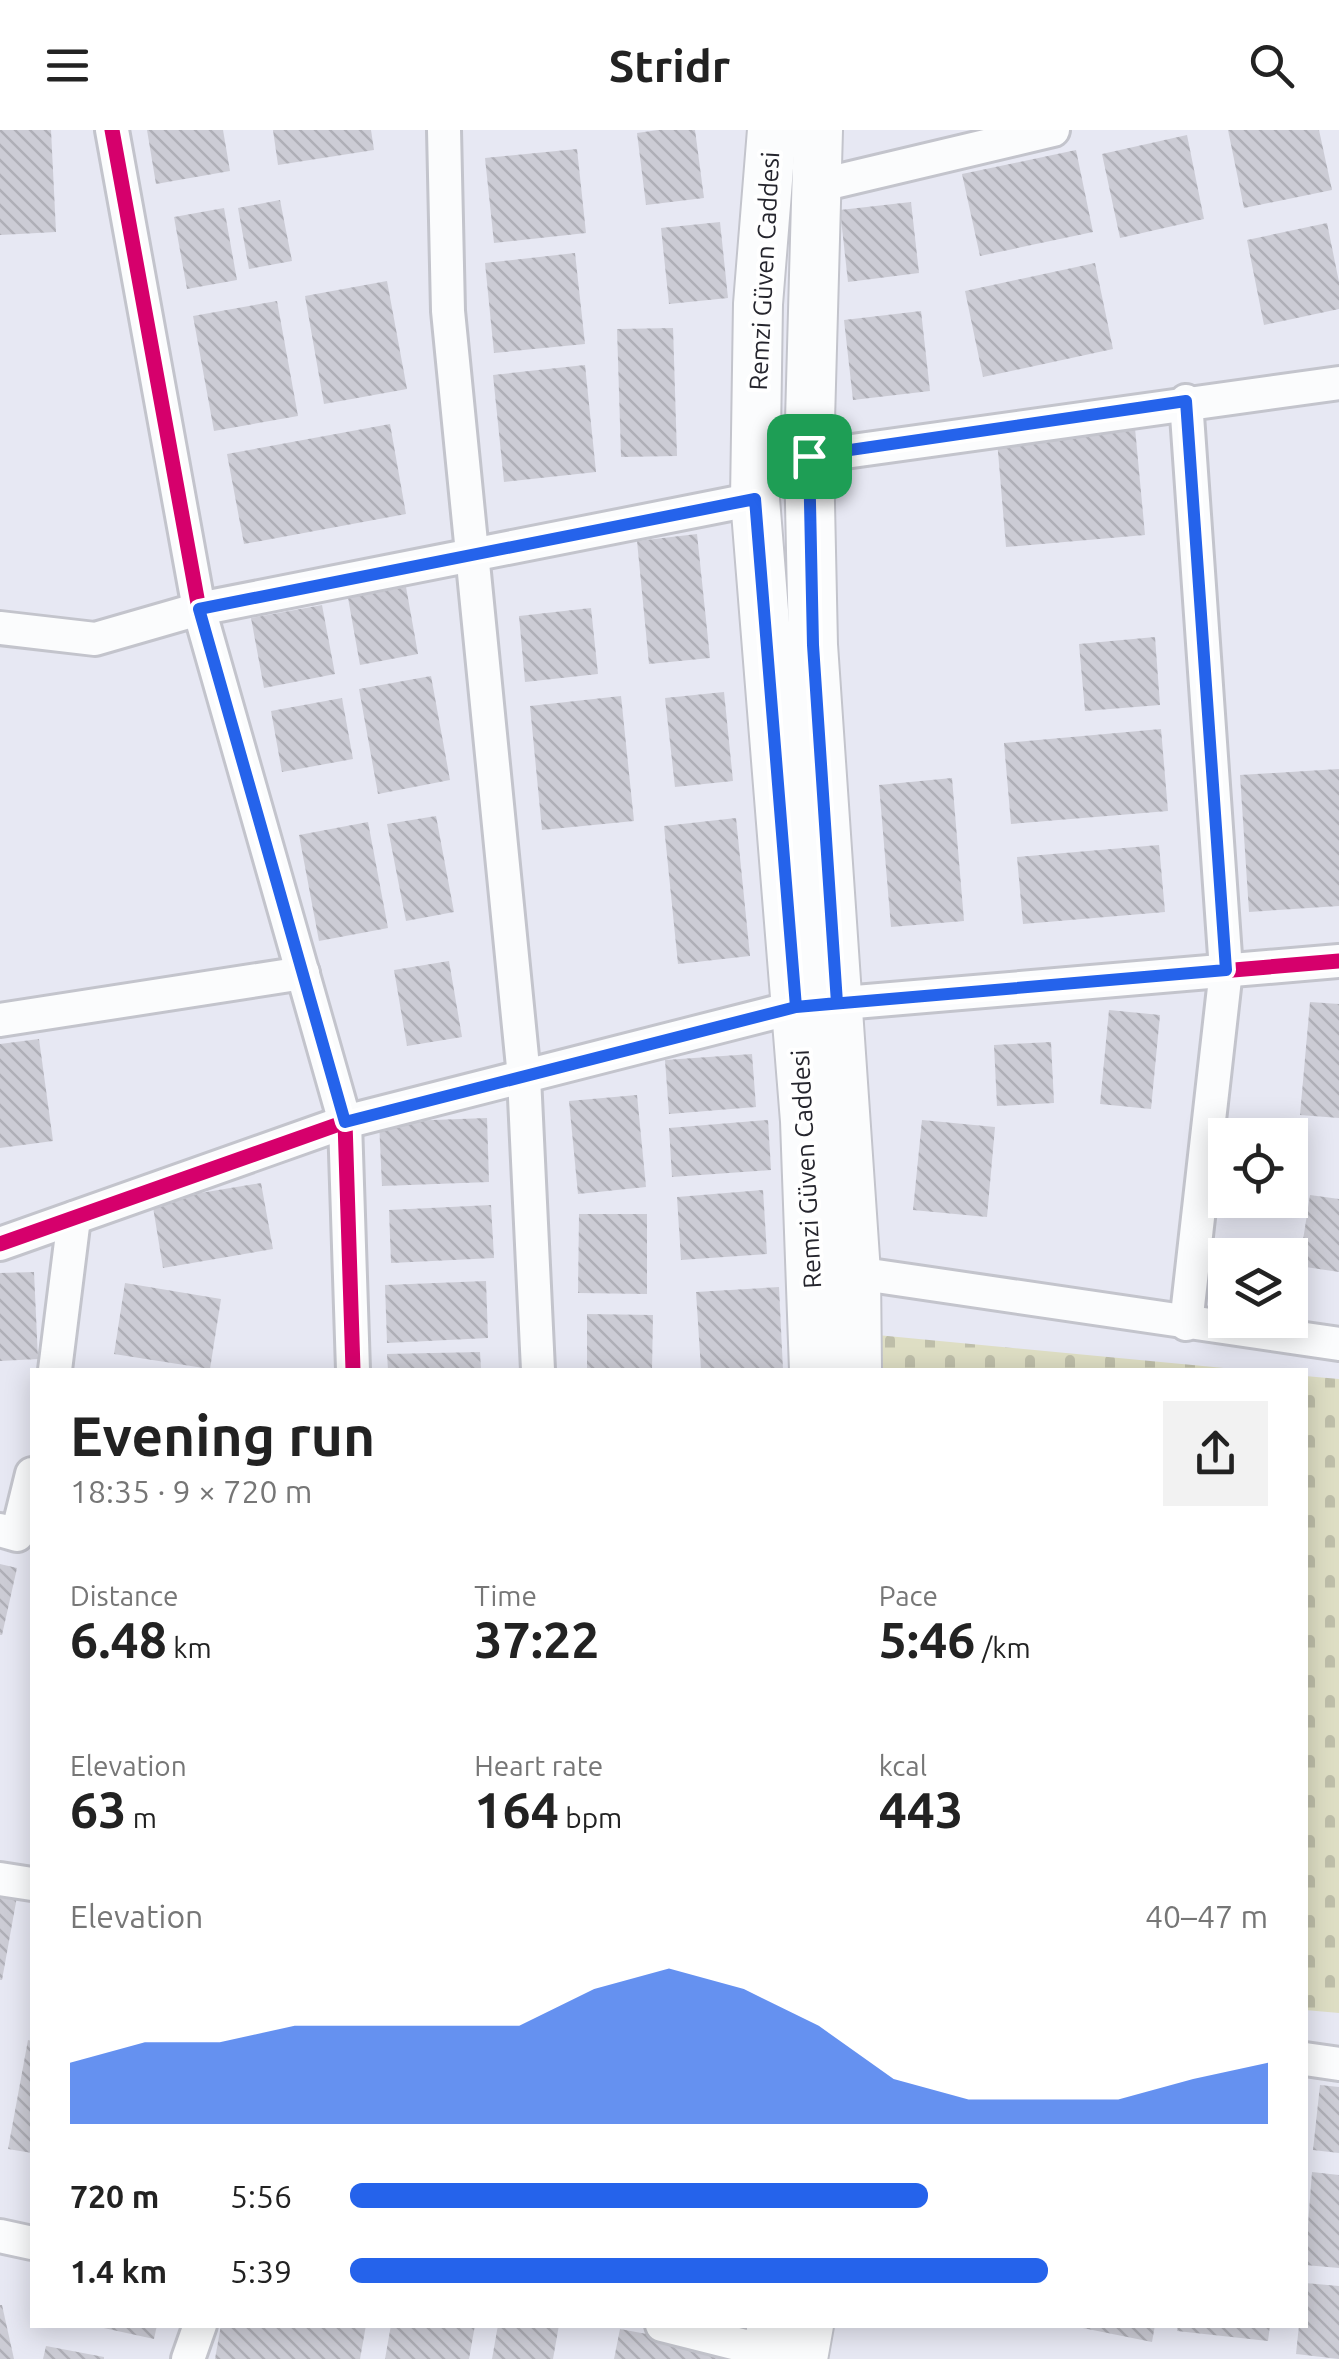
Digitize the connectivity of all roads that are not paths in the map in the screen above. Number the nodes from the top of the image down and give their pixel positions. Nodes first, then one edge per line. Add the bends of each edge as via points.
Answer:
1 (112, 130) edge
2 (444, 130) edge
3 (772, 130) edge
4 (818, 130) edge
5 (1053, 130) edge
6 (818, 186) junction
7 (1339, 383) edge
8 (1186, 401) junction
9 (809, 456) junction
10 (755, 499) junction
11 (472, 557) junction
12 (199, 609) junction
13 (0, 628) edge
14 (1339, 961) edge
15 (1226, 970) junction
16 (303, 973) junction
17 (816, 1005) junction
18 (0, 1020) edge
19 (524, 1077) junction
20 (345, 1122) junction
21 (74, 1218) junction
22 (0, 1244) edge
23 (856, 1273) junction
24 (1186, 1324) junction
25 (1339, 1344) edge
26 (55, 1368) edge
27 (353, 1368) edge
28 (538, 1368) edge
29 (814, 1368) edge
30 (857, 1368) edge
31 (30, 1482) edge
32 (0, 1530) edge
33 (0, 1879) edge
34 (30, 1884) edge
35 (1308, 2059) edge
36 (1339, 2064) edge
37 (0, 2236) edge
38 (30, 2244) edge
39 (199, 2328) edge
40 (676, 2328) edge
41 (806, 2328) edge
42 (782, 2351) edge
43 (188, 2359) edge

1 - 12 street
2 - 11 street via 448,311
3 - 10 main road, Remzi Güven Caddesi via 758,304
4 - 6 main road, Remzi Güven Caddesi
5 - 6 street
6 - 9 main road, Remzi Güven Caddesi
7 - 8 street
8 - 9 street
8 - 15 street
9 - 17 main road, Remzi Güven Caddesi
10 - 11 street
10 - 17 main road, Remzi Güven Caddesi
11 - 12 street
11 - 19 street
12 - 13 street via 94,640
12 - 16 street
14 - 15 street
15 - 17 street
15 - 24 street
16 - 18 street
16 - 20 street
17 - 19 street
17 - 23 main road, Remzi Güven Caddesi
17 - 29 main road, Remzi Güven Caddesi via 807,1158
19 - 20 street
19 - 28 street
20 - 21 street
20 - 27 street
21 - 22 street
21 - 26 street
23 - 24 street
23 - 30 main road, Remzi Güven Caddesi
24 - 25 street
31 - 32 street via 17,1534
33 - 34 street
35 - 36 street
37 - 38 street
39 - 43 street
40 - 42 street
41 - 42 main road

